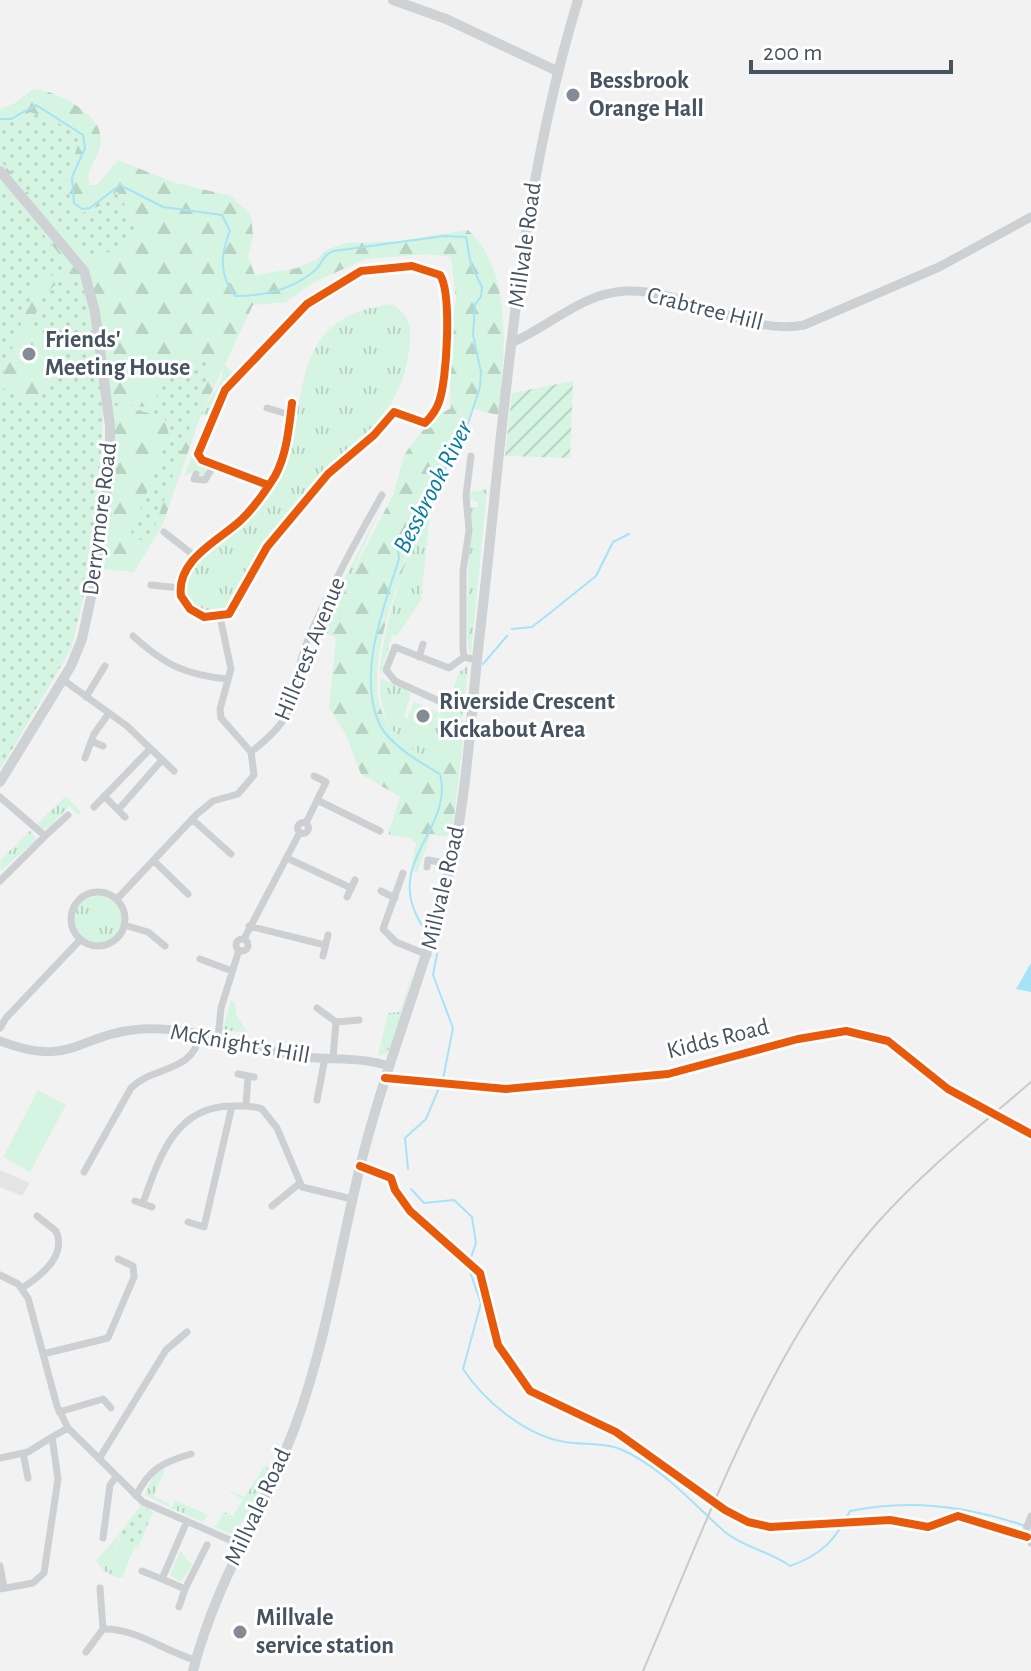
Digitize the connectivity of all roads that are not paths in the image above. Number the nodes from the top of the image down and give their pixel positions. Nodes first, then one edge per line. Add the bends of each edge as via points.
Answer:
1 (393, 0) edge
2 (578, 0) edge
3 (557, 71) junction
4 (0, 171) edge
5 (1031, 217) edge
6 (511, 343) junction
7 (292, 403) dead end
8 (267, 408) dead end
9 (291, 415) junction
10 (471, 456) dead end
11 (214, 465) junction
12 (196, 474) dead end
13 (268, 485) junction
14 (382, 495) dead end
15 (364, 506) dead end
16 (373, 510) junction
17 (176, 529) dead end
18 (196, 557) junction
19 (151, 585) dead end
20 (180, 588) junction
21 (220, 617) junction
22 (133, 636) dead end
23 (423, 644) dead end
24 (150, 651) junction
25 (419, 657) junction
26 (464, 657) junction
27 (142, 660) dead end
28 (477, 660) junction
29 (105, 666) dead end
30 (62, 679) junction
31 (228, 679) junction
32 (86, 697) junction
33 (450, 706) dead end
34 (109, 713) junction
35 (91, 741) junction
36 (103, 746) dead end
37 (150, 749) junction
38 (251, 752) junction
39 (85, 758) dead end
40 (162, 760) junction
41 (174, 771) dead end
42 (314, 776) dead end
43 (0, 782) edge
44 (104, 796) junction
45 (0, 797) edge
46 (317, 800) junction
47 (94, 807) dead end
48 (118, 810) junction
49 (68, 815) dead end
50 (125, 817) dead end
51 (192, 819) junction
52 (380, 831) dead end
53 (45, 836) junction
54 (233, 843) dead end
55 (289, 859) junction
56 (154, 861) junction
57 (451, 864) junction
58 (427, 867) dead end
59 (403, 873) dead end
60 (0, 881) edge
61 (381, 891) dead end
62 (177, 897) dead end
63 (347, 897) dead end
64 (395, 898) junction
65 (117, 899) junction
66 (124, 925) junction
67 (249, 926) junction
68 (328, 935) dead end
69 (80, 940) junction
70 (325, 945) junction
71 (165, 946) dead end
72 (428, 955) junction
73 (323, 956) dead end
74 (200, 959) dead end
75 (232, 971) junction
76 (317, 1008) dead end
77 (3, 1016) edge
78 (359, 1020) dead end
79 (336, 1022) junction
80 (0, 1028) edge
81 (200, 1035) junction
82 (218, 1038) junction
83 (0, 1041) edge
84 (329, 1058) junction
85 (389, 1066) junction
86 (238, 1074) dead end
87 (385, 1078) junction
88 (318, 1100) dead end
89 (246, 1105) junction
90 (232, 1106) junction
91 (1031, 1134) edge
92 (84, 1172) dead end
93 (300, 1183) junction
94 (352, 1199) junction
95 (274, 1200) dead end
96 (152, 1207) dead end
97 (37, 1216) dead end
98 (188, 1222) dead end
99 (118, 1259) dead end
100 (0, 1275) edge
101 (22, 1288) junction
102 (187, 1332) dead end
103 (43, 1354) junction
104 (111, 1408) dead end
105 (59, 1412) junction
106 (68, 1428) junction
107 (52, 1437) junction
108 (23, 1453) junction
109 (191, 1454) dead end
110 (0, 1458) edge
111 (99, 1459) junction
112 (116, 1477) junction
113 (28, 1478) dead end
114 (136, 1496) junction
115 (187, 1521) junction
116 (103, 1538) dead end
117 (239, 1544) junction
118 (207, 1545) dead end
119 (0, 1566) edge
120 (142, 1571) dead end
121 (162, 1579) junction
122 (100, 1588) dead end
123 (2, 1589) edge
124 (185, 1589) junction
125 (179, 1607) dead end
126 (103, 1629) junction
127 (86, 1652) dead end
128 (194, 1666) edge

1 - 3 main road
2 - 3 main road, Millvale Road
3 - 6 main road, Millvale Road via 523,247
4 - 30 main road, Derrymore Road via 84,271 109,405 110,466 94,588 82,639
5 - 6 street, Crabtree Hill via 939,267 804,325 761,325 701,304 625,291 567,308
6 - 28 main road, Millvale Road
7 - 9 street
8 - 9 street
9 - 13 street via 284,453
10 - 26 street
11 - 12 street via 205,480 194,479
11 - 13 street
11 - 21 street via 200,458 199,450 225,390 299,310 361,271 412,266 440,275 447,294 442,392 436,410 425,423 394,412 337,465 267,547 235,609
13 - 18 street via 239,522
14 - 16 street, Hillcrest Avenue
15 - 16 street
16 - 38 street, Hillcrest Avenue via 307,643 291,709 274,734
17 - 18 street via 167,534
18 - 20 street
19 - 20 street
20 - 21 street via 190,609 204,617
21 - 31 street via 230,660
22 - 24 street
23 - 25 street
24 - 27 street
24 - 31 street via 190,675
25 - 26 street via 449,668
25 - 33 street via 395,647 387,675
26 - 28 street
28 - 57 main road, Millvale Road
29 - 32 street via 102,679
30 - 32 street
30 - 43 main road, Derrymore Road
31 - 38 street via 221,718
32 - 34 street
34 - 35 street
34 - 37 street
35 - 36 street
35 - 39 street
37 - 40 street
37 - 44 street
38 - 51 street via 255,768 250,783 238,794 208,804
40 - 41 street
40 - 48 street
42 - 46 street via 326,782
44 - 47 street
44 - 48 street
45 - 53 street
46 - 52 street
46 - 55 street via 307,831 300,832
48 - 50 street
49 - 53 street
51 - 54 street via 229,852
51 - 56 street
53 - 60 street
55 - 63 street via 353,884
55 - 67 street
56 - 62 street via 186,892
56 - 65 street
57 - 58 street via 428,860
57 - 72 main road, Millvale Road
59 - 64 street
61 - 64 street
64 - 72 street via 384,922 385,934
65 - 66 street
65 - 69 street via 93,891 77,900 70,916
66 - 69 street via 106,945
66 - 71 street via 148,932
67 - 70 street
67 - 75 street via 244,939 248,946 239,950
68 - 70 street
69 - 77 street
70 - 73 street
72 - 85 main road, Millvale Road
74 - 75 street
75 - 82 street
76 - 79 street
77 - 80 street
78 - 79 street
79 - 84 street
81 - 82 street, McKnight's Hill
81 - 83 street, McKnight's Hill via 123,1032 50,1054
81 - 92 street via 179,1067 142,1078 131,1088
82 - 84 street, McKnight's Hill
84 - 85 street, McKnight's Hill
84 - 88 street
85 - 87 main road, Millvale Road
86 - 89 street via 251,1076
87 - 91 street, Kidds Road via 525,1088 668,1074 846,1031 888,1041 948,1089
87 - 94 main road, Millvale Road
89 - 90 street
89 - 93 street via 262,1109 270,1118
90 - 96 street via 207,1108 176,1129 139,1202
90 - 98 street via 204,1227
93 - 94 street via 307,1190
93 - 95 street
94 - 117 main road, Millvale Road via 308,1388 288,1444
97 - 101 street via 56,1231 58,1248 46,1270
99 - 103 street via 133,1266 134,1277 108,1338
100 - 101 street
101 - 103 street
102 - 111 street via 166,1350
103 - 105 street
104 - 105 street via 103,1399
105 - 106 street
106 - 107 street
106 - 111 street
107 - 108 street
107 - 123 street via 58,1479 44,1573 33,1583
108 - 110 street
108 - 113 street
109 - 114 street via 161,1463
111 - 112 street
112 - 114 street
112 - 116 street via 110,1485
114 - 115 street
115 - 117 street
115 - 121 street
117 - 128 main road, Millvale Road
118 - 124 street
119 - 123 street
120 - 121 street
121 - 124 street
122 - 126 street
124 - 125 street
126 - 127 street
126 - 128 street via 133,1633

